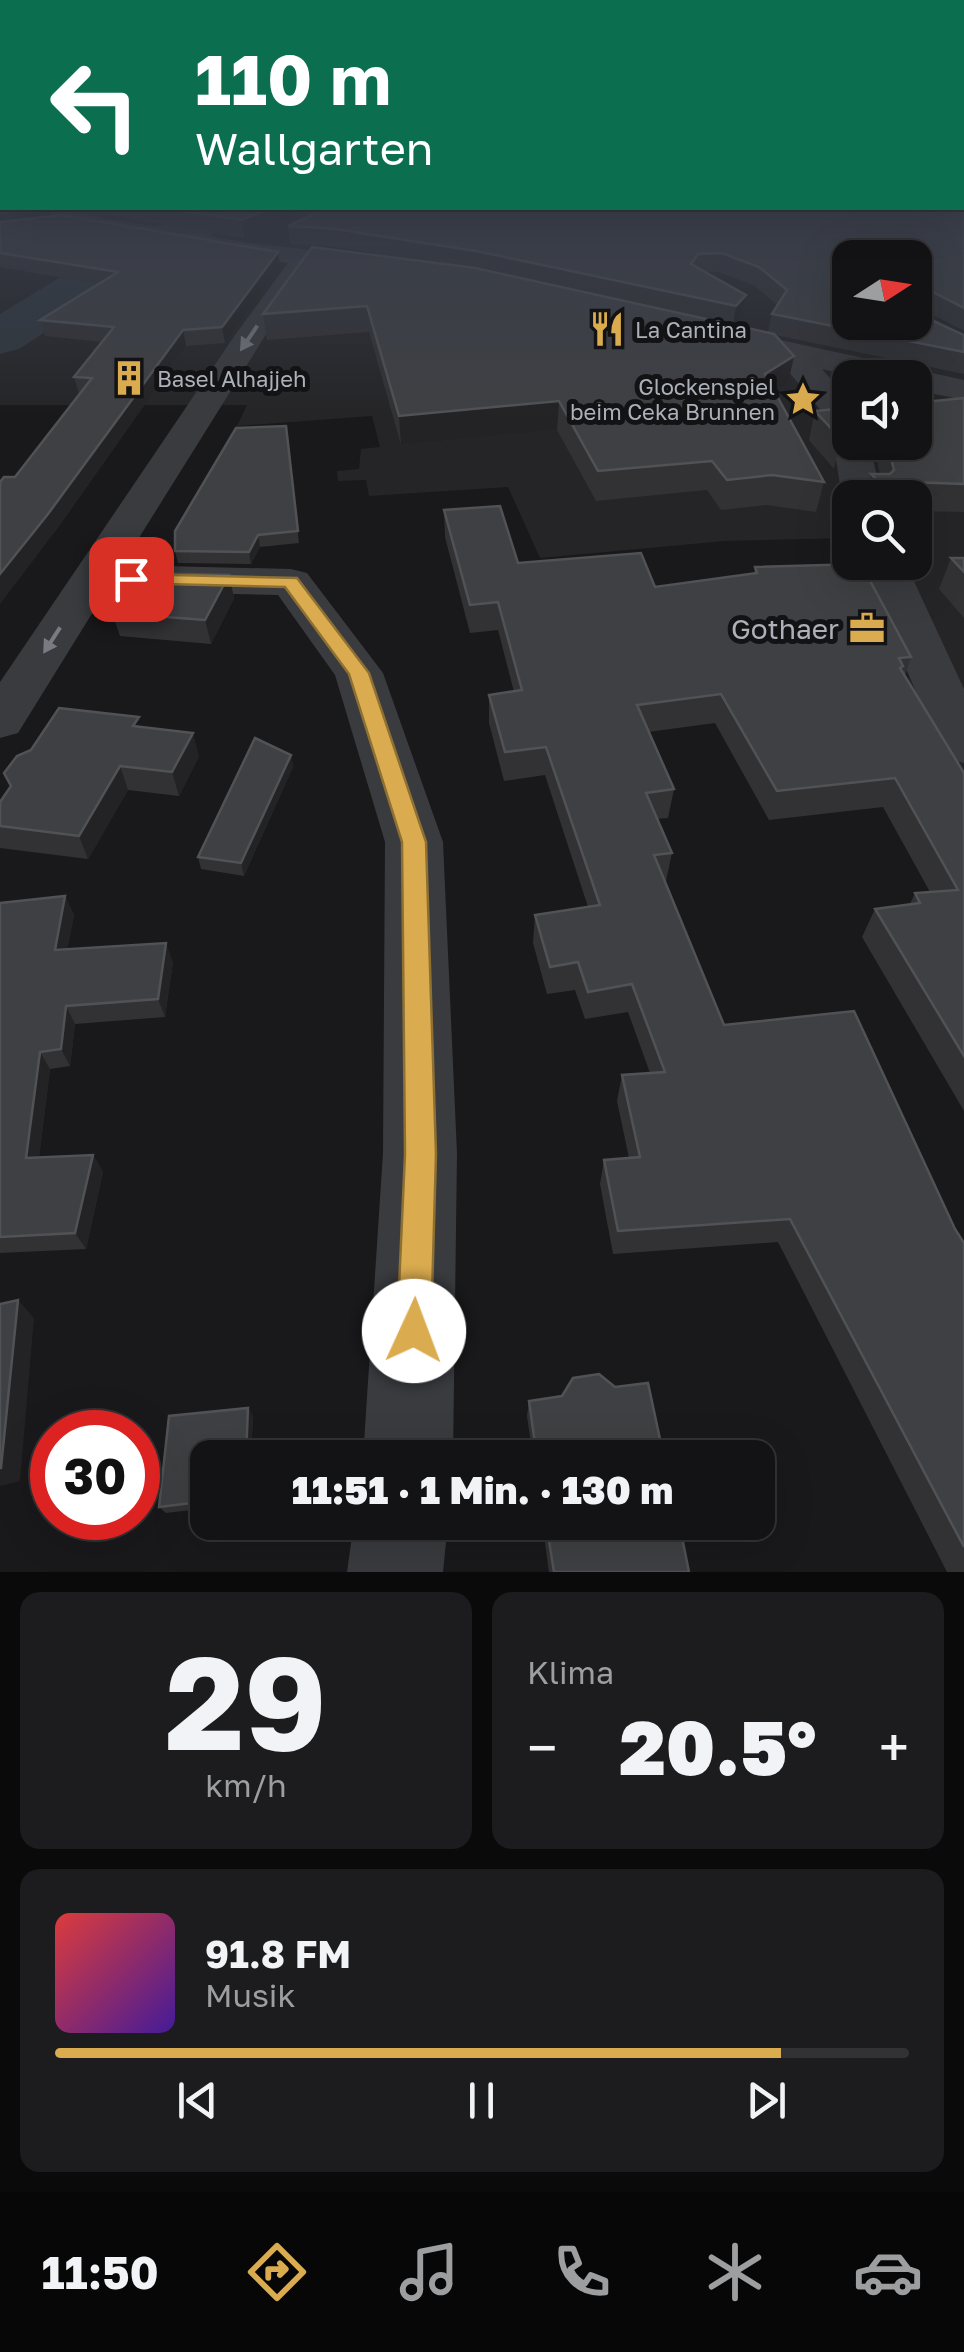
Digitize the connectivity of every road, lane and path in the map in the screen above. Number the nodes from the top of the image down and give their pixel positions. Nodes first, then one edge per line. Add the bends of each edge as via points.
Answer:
1 (285, 268) edge
2 (395, 268) edge
3 (405, 270) edge
4 (765, 312) dead end
5 (682, 327) edge
6 (741, 340) junction
7 (964, 348) edge
8 (791, 354) junction
9 (882, 360) edge
10 (898, 360) edge
11 (932, 376) edge
12 (964, 390) edge
13 (832, 406) edge
14 (964, 407) edge
15 (932, 410) edge
16 (91, 578) junction
17 (890, 580) edge
18 (0, 721) edge
19 (964, 745) edge
20 (409, 1440) edge
21 (399, 1540) edge
22 (395, 1572) edge

1 -> 16 street
2 - 3 street
4 - 6 street
5 - 6 street
6 - 8 street
7 - 10 street via 920,321
8 - 9 street
8 - 13 street
11 - 12 street
14 - 15 street
16 -> 18 street
16 - 20 street via 290,582 359,673 414,842 420,1154
17 - 19 street
21 - 22 street

